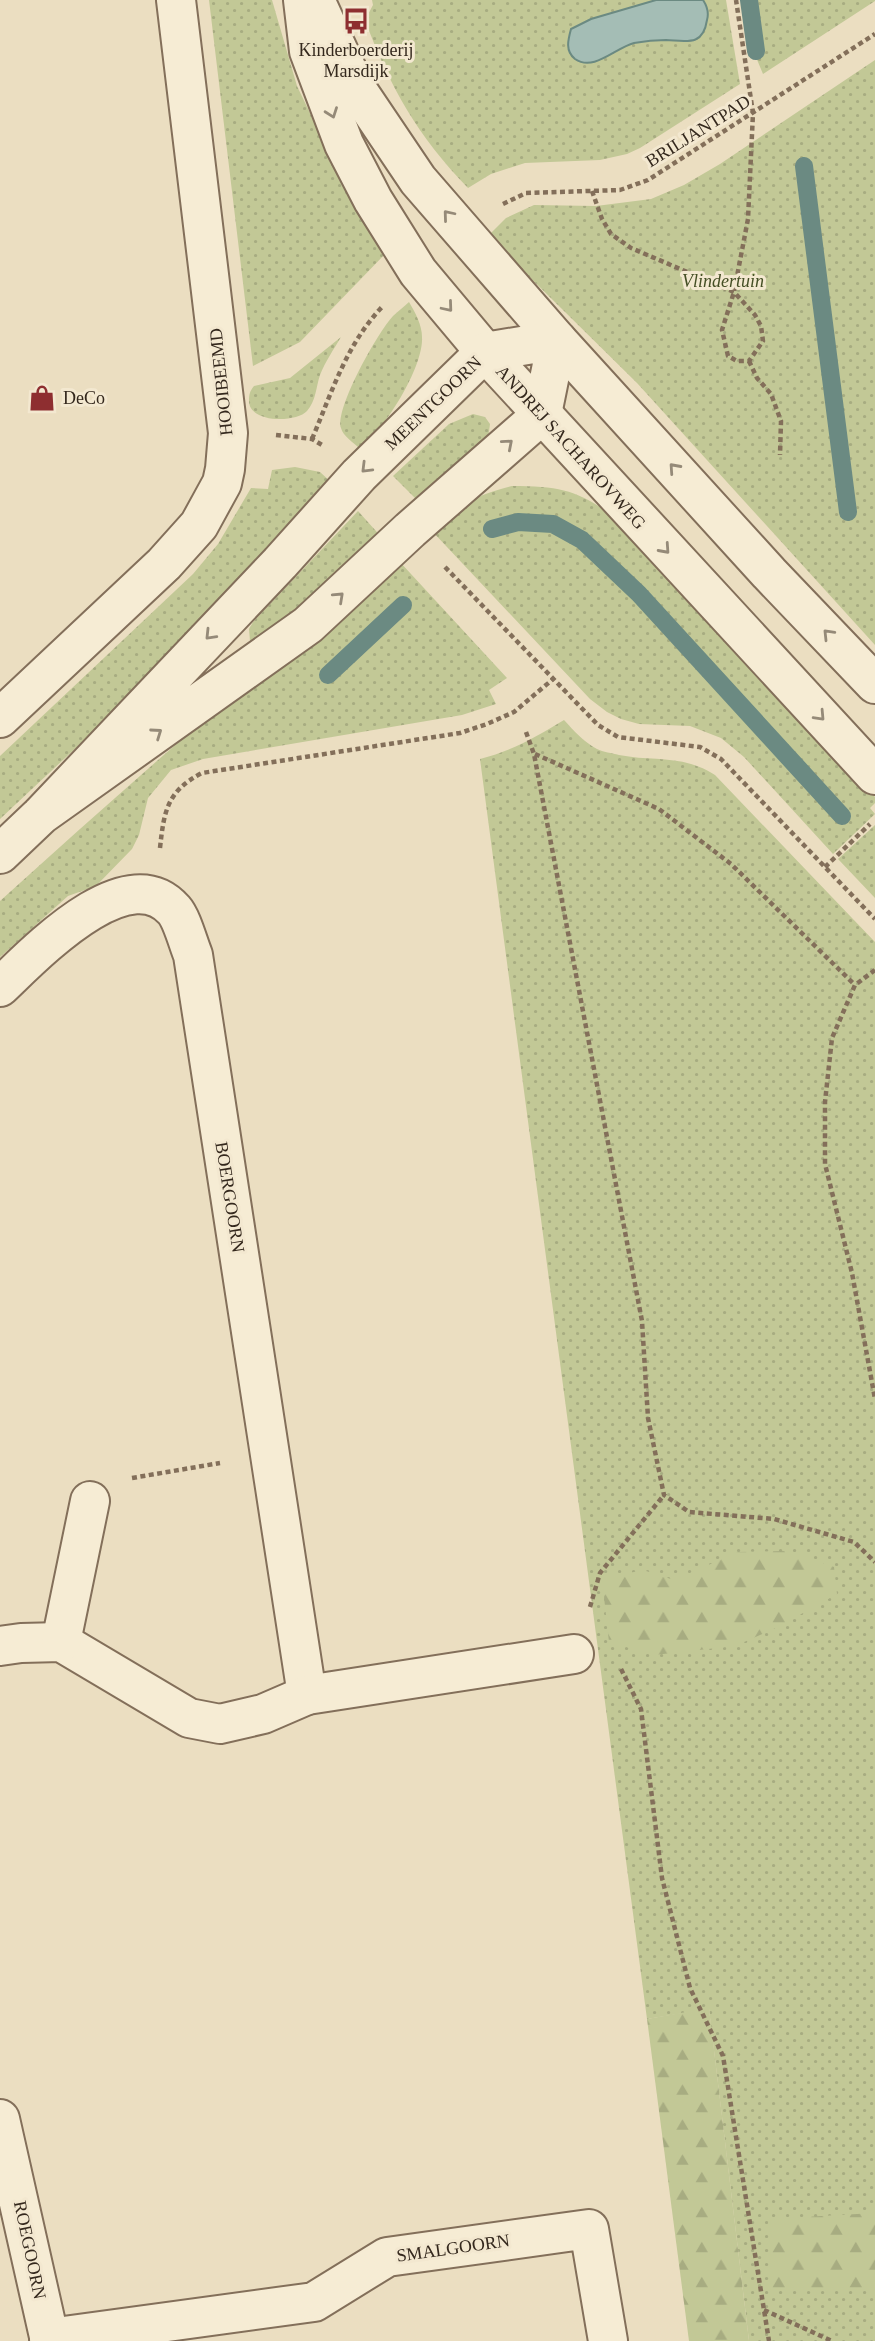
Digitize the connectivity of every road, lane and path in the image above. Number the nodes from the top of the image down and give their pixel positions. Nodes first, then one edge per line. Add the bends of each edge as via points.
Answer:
1 (176, 0) edge
2 (303, 0) edge
3 (315, 0) edge
4 (736, 0) edge
5 (874, 37) edge
6 (753, 113) junction
7 (592, 191) junction
8 (464, 235) junction
9 (734, 292) junction
10 (388, 301) dead end
11 (557, 340) junction
12 (485, 352) junction
13 (749, 362) junction
14 (542, 414) junction
15 (312, 439) dead end
16 (780, 455) dead end
17 (875, 684) edge
18 (0, 718) edge
19 (526, 732) dead end
20 (534, 754) junction
21 (875, 775) edge
22 (41, 815) junction
23 (875, 819) edge
24 (0, 854) edge
25 (825, 867) junction
26 (154, 895) junction
27 (875, 919) edge
28 (875, 970) edge
29 (855, 985) junction
30 (0, 987) edge
31 (875, 1399) edge
32 (270, 1454) junction
33 (664, 1495) junction
34 (89, 1501) joint
35 (875, 1562) edge
36 (61, 1642) junction
37 (0, 1646) edge
38 (574, 1654) junction
39 (307, 1695) junction
40 (0, 2119) edge
41 (763, 2309) junction
42 (49, 2339) edge
43 (608, 2341) edge
44 (769, 2341) edge
45 (832, 2341) edge

1 - 18 street, HOOIBEEMD via 228,433 222,483 199,526 164,564
2 -> 12 street, ANDREJ SACHAROVWEG via 309,51 373,200 418,272
8 -> 3 street via 418,180 368,108
4 - 6 path
5 - 6 path, BRILJANTPAD
6 - 7 path, BRILJANTPAD via 649,180 620,190
6 - 9 path via 748,219
7 - 8 path, BRILJANTPAD via 526,193 500,205
7 - 9 path via 611,234 631,248
8 - 11 street
9 - 13 path via 761,326 763,341
9 - 13 path via 723,341 728,355
10 - 15 path via 344,360
11 - 12 street, MEENTGOORN
11 - 14 street
17 -> 11 street
12 - 14 street, ANDREJ SACHAROVWEG
12 -> 22 street, MEENTGOORN via 359,475
13 - 16 path via 771,394 781,421
14 -> 21 street, ANDREJ SACHAROVWEG
22 -> 14 street, MEENTGOORN via 308,625
19 - 20 path
20 - 29 path via 659,810 731,864
20 - 33 path via 642,1321 648,1418
22 - 24 street, MEENTGOORN
23 - 25 path
25 - 26 path via 721,759 700,747 618,737 598,725 552,680 514,712 460,733 228,768 183,783 163,814
25 - 27 path
26 - 30 street via 119,897 86,913
26 - 32 street, BOERGOORN via 175,911 193,955
28 - 29 path
29 - 31 path via 832,1038 825,1164 852,1273
32 - 34 path via 111,1482
32 - 39 street, BOERGOORN
33 - 35 path via 689,1512 774,1519 854,1542
33 - 38 path via 600,1573
34 - 36 street
36 - 37 street
36 - 39 street via 189,1718 220,1724 263,1714
38 - 39 street
38 - 41 path via 619,1666 641,1709 662,1878 690,1988 723,2056
40 - 42 street, ROEGOORN
41 - 44 path
41 - 45 path
42 - 43 street, SMALGOORN via 314,2302 387,2258 589,2229

